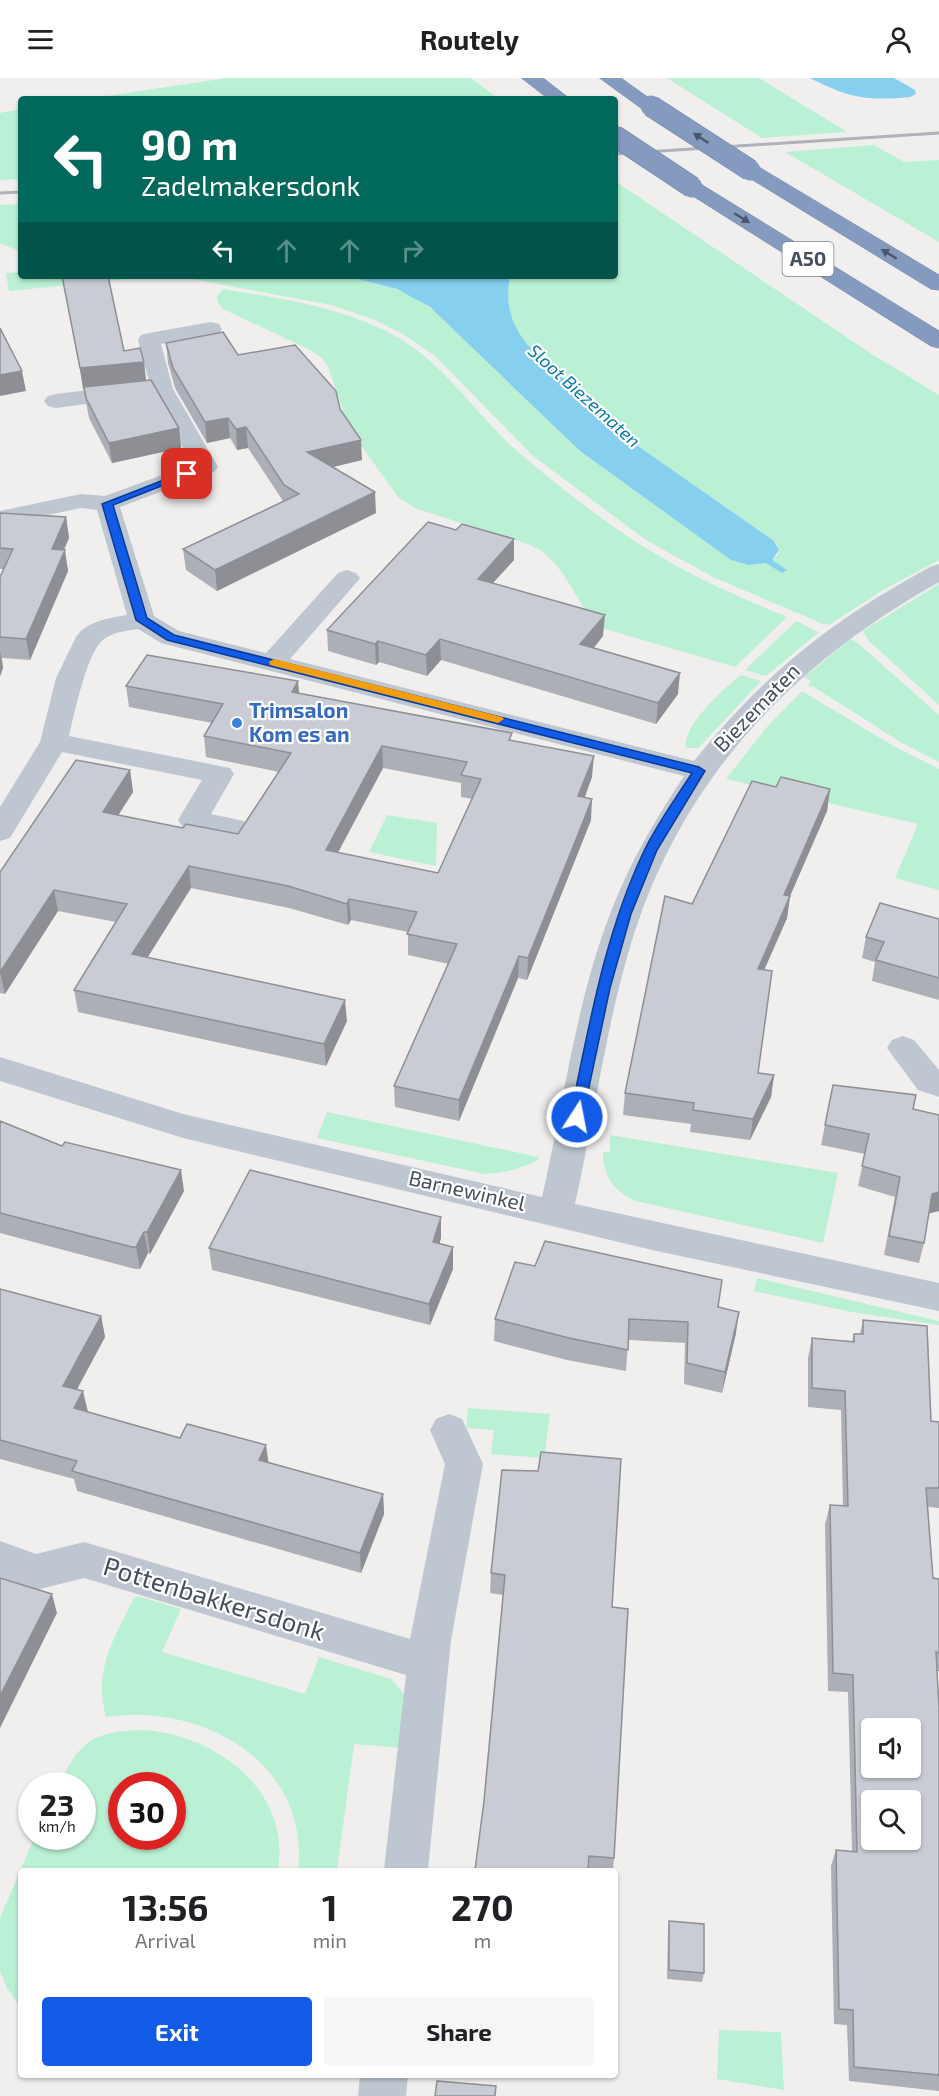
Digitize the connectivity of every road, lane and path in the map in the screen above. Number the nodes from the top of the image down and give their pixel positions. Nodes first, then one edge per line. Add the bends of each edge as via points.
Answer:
1 (531, 78) edge
2 (609, 78) edge
3 (557, 96) edge
4 (618, 138) edge
5 (939, 284) edge
6 (211, 329) dead end
7 (939, 341) edge
8 (162, 388) junction
9 (56, 401) dead end
10 (107, 504) junction
11 (0, 518) edge
12 (939, 572) edge
13 (346, 578) dead end
14 (142, 620) junction
15 (273, 662) junction
16 (54, 742) junction
17 (699, 771) junction
18 (234, 828) dead end
19 (0, 831) edge
20 (903, 1048) dead end
21 (0, 1069) edge
22 (939, 1084) edge
23 (556, 1211) junction
24 (939, 1298) edge
25 (449, 1430) dead end
26 (0, 1559) edge
27 (428, 1663) junction
28 (406, 1868) edge
29 (384, 2078) edge
30 (382, 2096) edge

1 - 3 highway
5 -> 2 highway, A50, bridge via 750,170
4 -> 7 highway, A50, bridge
6 - 8 street via 149,340
8 - 9 street
8 - 10 street via 206,467
10 - 11 street via 81,501
10 - 14 street
12 - 17 street, Biezematen via 896,595 820,646 756,705
13 - 15 street
14 - 15 street via 170,637
14 - 16 street via 108,626 89,637 70,678
15 - 17 street
16 - 18 street via 220,774 193,820
16 - 19 street
17 - 23 street, Biezematen via 651,850 625,914 603,988
20 - 22 street via 930,1082
21 - 23 street, Barnewinkel via 183,1126
23 - 24 street, Barnewinkel via 652,1236
25 - 27 street via 464,1464
26 - 27 street, Pottenbakkersdonk via 36,1572 84,1560
27 - 28 street
29 - 30 street

